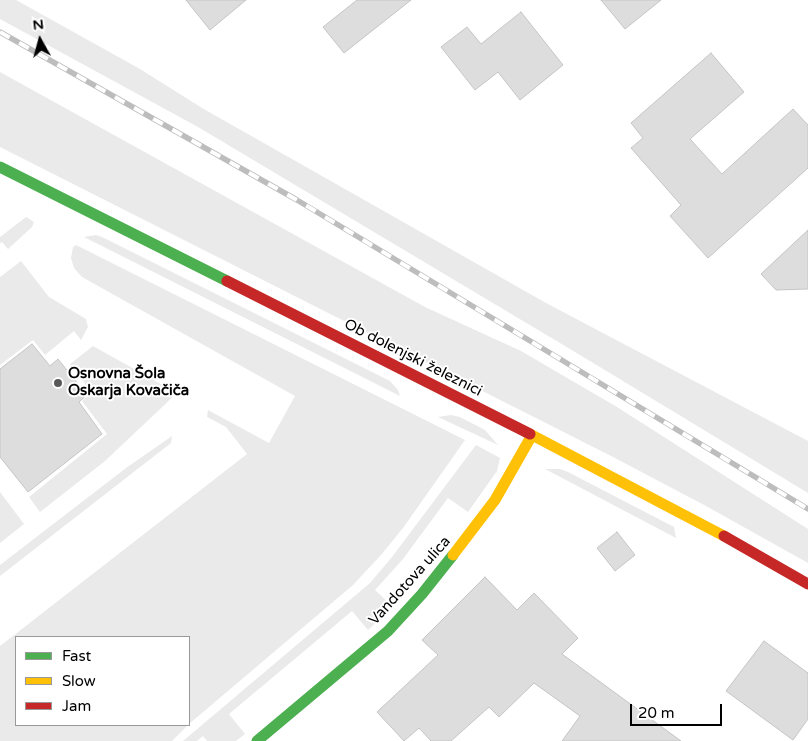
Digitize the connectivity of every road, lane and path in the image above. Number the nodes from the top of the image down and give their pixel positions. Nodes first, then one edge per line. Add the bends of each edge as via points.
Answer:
1 (0, 167) edge
2 (532, 435) junction
3 (808, 584) edge
4 (257, 741) edge

1 - 2 street, Ob dolenjski železnici
2 - 3 street, Ob dolenjski železnici via 696,520
2 - 4 street, Vandotova ulica via 495,500 422,594 388,631

